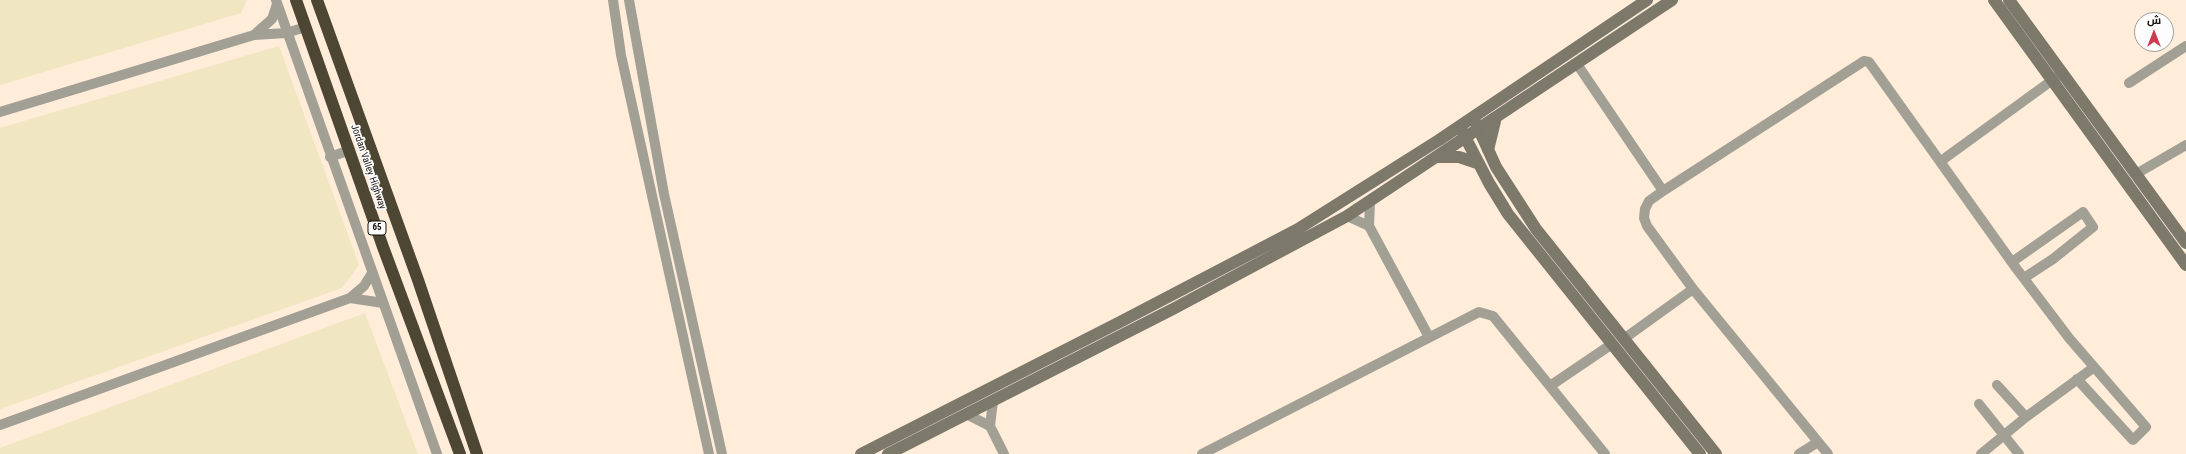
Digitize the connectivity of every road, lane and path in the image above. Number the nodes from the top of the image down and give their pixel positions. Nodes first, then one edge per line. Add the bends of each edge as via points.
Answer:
1 (296, 0) edge
2 (317, 0) edge
3 (613, 0) edge
4 (629, 0) edge
5 (1647, 0) edge
6 (1672, 0) edge
7 (1994, 0) edge
8 (2009, 0) edge
9 (277, 2) edge
10 (306, 28) junction
11 (286, 33) junction
12 (254, 35) junction
13 (2186, 46) edge
14 (1577, 64) junction
15 (2063, 73) junction
16 (2052, 81) junction
17 (2129, 83) dead end
18 (0, 112) edge
19 (1496, 117) junction
20 (1476, 123) junction
21 (1459, 127) junction
22 (1465, 138) junction
23 (2186, 145) edge
24 (350, 150) junction
25 (1488, 150) junction
26 (330, 157) junction
27 (1435, 157) junction
28 (1941, 161) junction
29 (1477, 163) junction
30 (2136, 174) junction
31 (1663, 191) junction
32 (1370, 202) junction
33 (1347, 216) junction
34 (1369, 226) junction
35 (2186, 243) edge
36 (2012, 262) junction
37 (2186, 265) edge
38 (372, 273) junction
39 (2024, 278) junction
40 (1693, 290) junction
41 (350, 298) junction
42 (383, 303) junction
43 (1429, 337) junction
44 (1625, 338) junction
45 (1612, 344) junction
46 (2093, 368) junction
47 (2077, 379) junction
48 (1997, 385) dead end
49 (1550, 386) junction
50 (993, 401) junction
51 (1979, 404) dead end
52 (966, 414) junction
53 (2026, 417) junction
54 (0, 426) edge
55 (990, 426) junction
56 (2005, 436) junction
57 (1818, 442) junction
58 (437, 454) edge
59 (460, 454) edge
60 (477, 454) edge
61 (710, 454) edge
62 (722, 454) edge
63 (861, 454) edge
64 (888, 454) edge
65 (1004, 454) edge
66 (1202, 454) edge
67 (1605, 454) edge
68 (1700, 454) edge
69 (1716, 454) edge
70 (1799, 454) edge
71 (1828, 454) edge
72 (1981, 454) edge
73 (2019, 454) edge

1 - 10 highway, Jordan Valley Highway / 65
2 - 60 highway, Jordan Valley Highway / 65 via 418,280
3 - 61 street via 621,55
4 - 62 street via 664,194
5 - 20 street
6 - 14 street
7 - 16 street
8 - 15 street
9 - 11 street
9 - 12 street via 272,19
10 - 11 street
10 - 24 highway, Jordan Valley Highway / 65
11 - 12 street
11 - 26 street
12 - 18 street
13 - 17 street
14 - 19 street
14 - 31 street
15 - 16 street
15 - 30 street
16 - 28 street
16 - 37 street
19 - 20 street
19 - 25 street
20 - 21 street
20 - 22 street
20 - 25 street
21 - 22 street
21 - 63 street via 1298,229
22 - 27 street
22 - 29 street
23 - 30 street
24 - 26 street
24 - 59 highway, Jordan Valley Highway / 65
25 - 44 street via 1536,229
26 - 38 street
27 - 29 street via 1459,157
27 - 32 street
28 - 31 street via 1869,62 1864,61
28 - 36 street
29 - 45 street via 1508,214
30 - 35 street
31 - 40 street via 1649,201 1644,218 1647,226
32 - 33 street
32 - 34 street
33 - 34 street
33 - 50 street
34 - 43 street
36 - 39 street
36 - 39 street via 2083,212 2093,227
38 - 41 street via 364,286
38 - 42 street
39 - 46 street
40 - 44 street
40 - 57 street
41 - 42 street
41 - 54 street
42 - 58 street
43 - 49 street via 1475,313 1487,313 1493,316
43 - 66 street
44 - 69 street
45 - 49 street
45 - 68 street
46 - 47 street
46 - 47 street via 2146,427 2133,440
47 - 53 street
48 - 53 street
49 - 67 street
50 - 52 street
50 - 55 street
51 - 56 street
52 - 55 street
52 - 64 street
53 - 56 street
55 - 65 street
56 - 72 street
56 - 73 street
57 - 70 street
57 - 71 street

